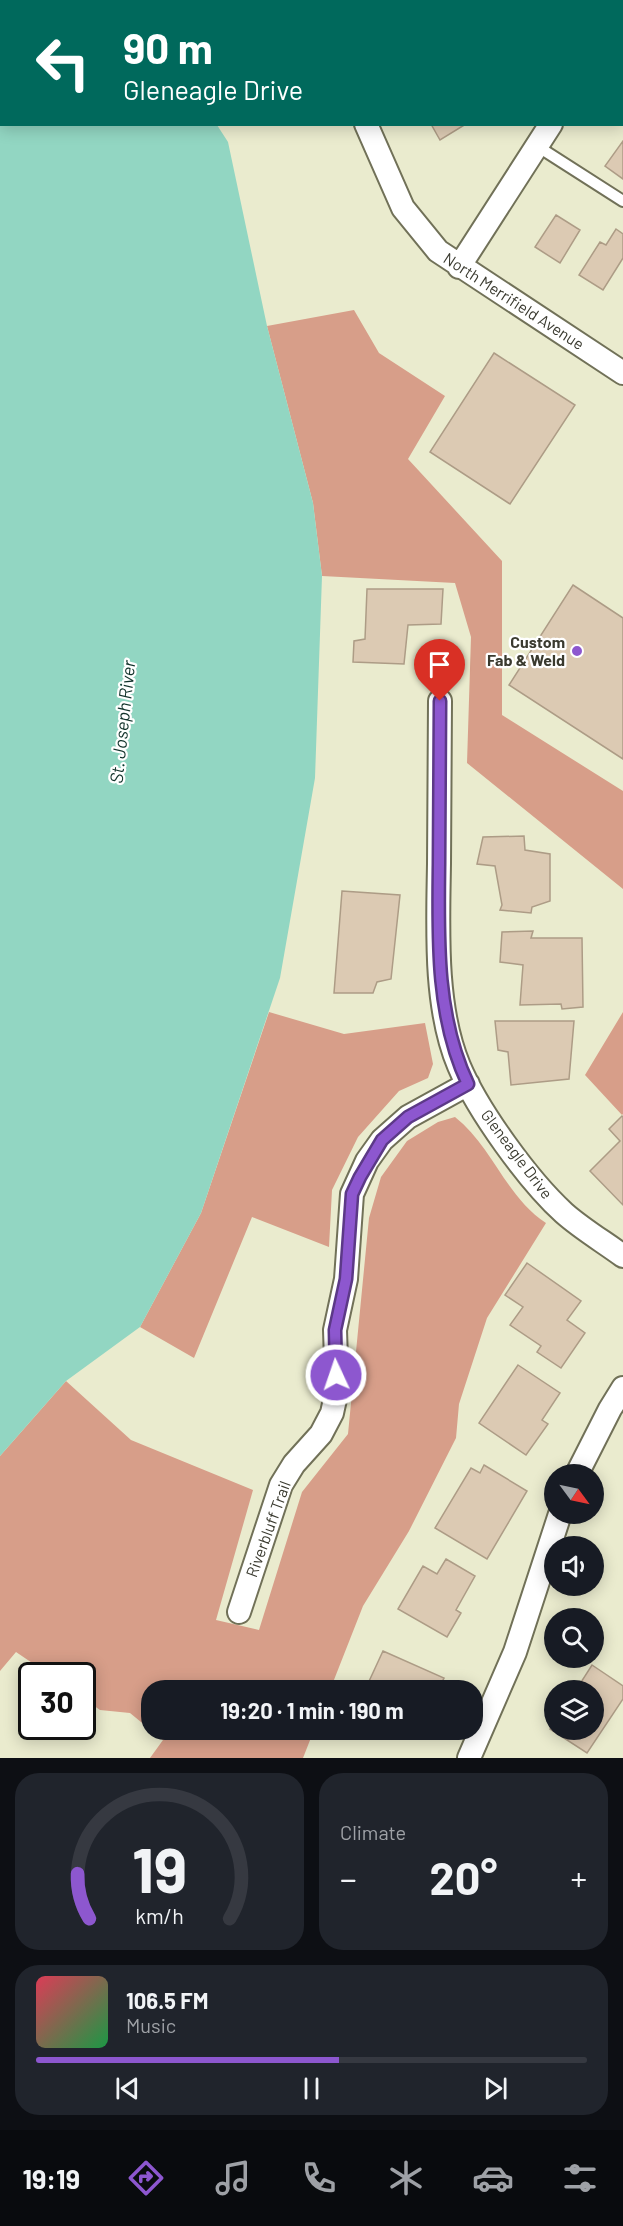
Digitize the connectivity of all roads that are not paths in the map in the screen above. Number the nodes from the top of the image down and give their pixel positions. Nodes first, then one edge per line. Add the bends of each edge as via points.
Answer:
1 (367, 126) edge
2 (542, 133) edge
3 (623, 201) edge
4 (459, 267) junction
5 (623, 373) edge
6 (440, 701) dead end
7 (468, 1084) junction
8 (623, 1256) edge
9 (623, 1388) edge
10 (582, 1464) edge
11 (557, 1524) edge
12 (239, 1612) dead end
13 (469, 1758) edge

1 - 4 street, North Merrifield Avenue via 403,208 438,251
2 - 3 lane
2 - 4 street
4 - 5 street, North Merrifield Avenue
6 - 7 street, Gleneagle Drive via 441,977 447,1029
7 - 8 street, Gleneagle Drive via 538,1187 565,1214
7 - 12 street, Riverbluff Trail via 408,1117 382,1140 352,1194 346,1279 335,1330 338,1390 332,1413 321,1434 281,1485
9 - 10 street
11 - 13 street via 515,1652

